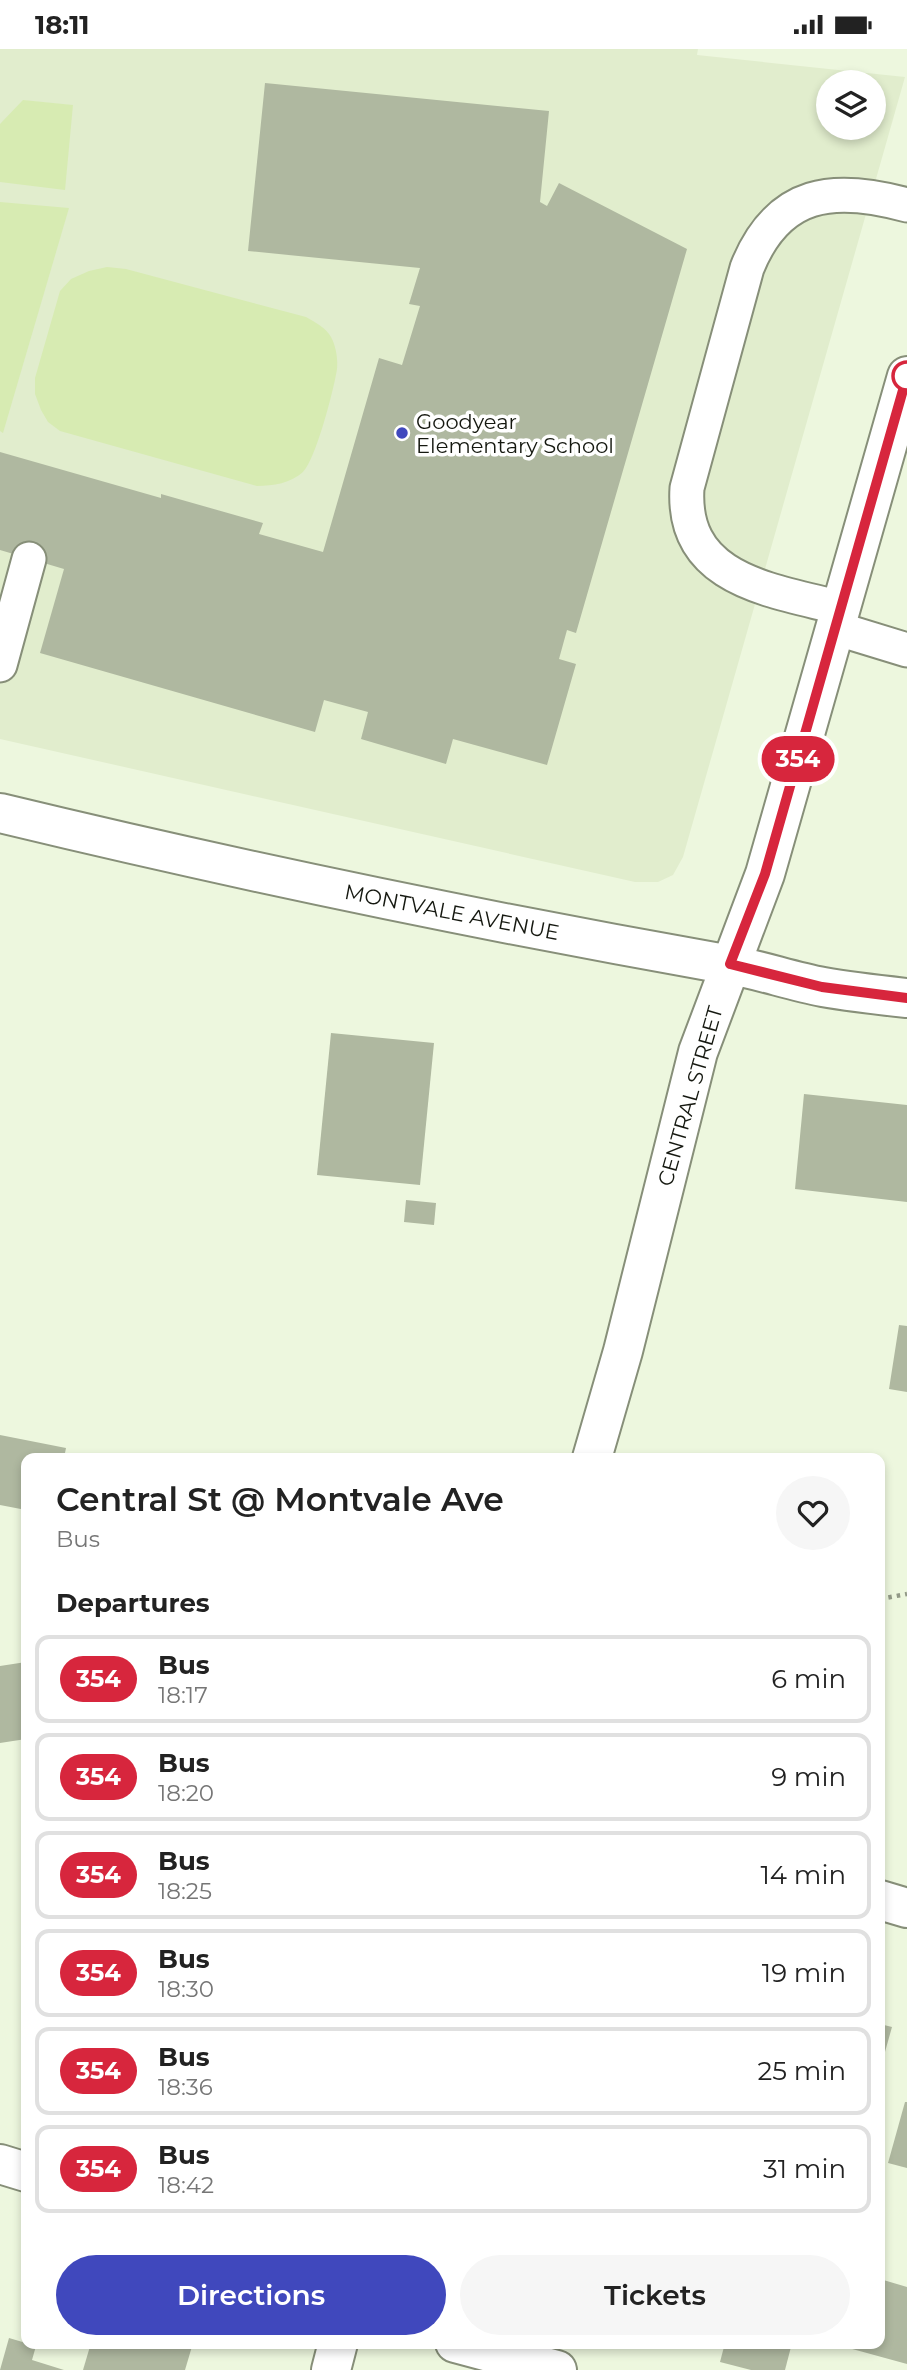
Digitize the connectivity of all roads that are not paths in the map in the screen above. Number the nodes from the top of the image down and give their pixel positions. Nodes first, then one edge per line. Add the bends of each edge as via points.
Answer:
1 (907, 205) edge
2 (907, 376) edge
3 (29, 559) dead end
4 (838, 618) junction
5 (907, 650) edge
6 (0, 665) edge
7 (0, 813) edge
8 (730, 964) junction
9 (907, 998) edge
10 (593, 1453) edge
11 (885, 1901) edge
12 (907, 1908) edge
13 (0, 2164) edge
14 (21, 2170) edge
15 (336, 2349) edge
16 (477, 2349) edge
17 (331, 2370) edge
18 (556, 2370) edge

1 - 4 lane via 879,197 832,194 784,214 765,233 747,268 687,488 686,511 692,531 717,566
2 - 4 street, CENTRAL STREET
3 - 6 lane
4 - 5 lane
4 - 8 street, CENTRAL STREET via 765,874
7 - 8 street, MONTVALE AVENUE via 312,883
8 - 9 street, MONTVALE AVENUE via 822,987
8 - 10 street, CENTRAL STREET via 698,1052
11 - 12 street
13 - 14 street
15 - 17 street
16 - 18 street

